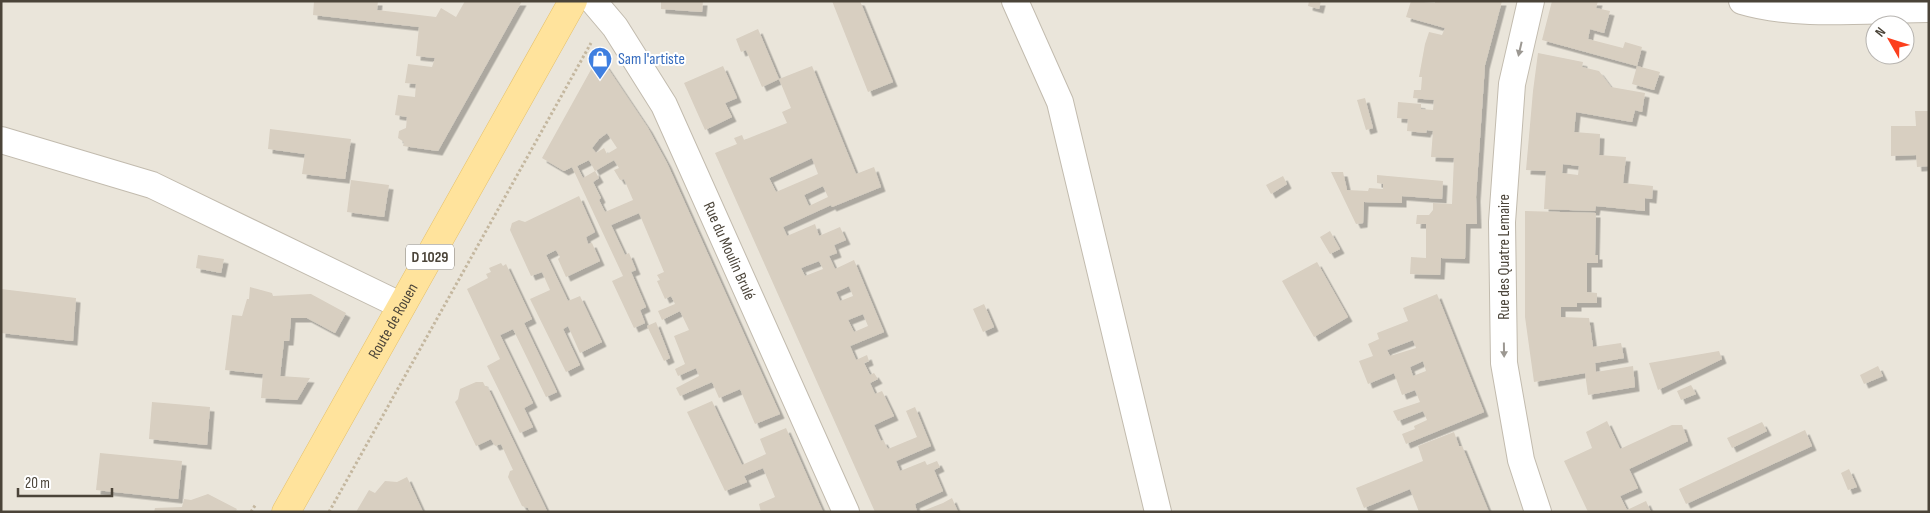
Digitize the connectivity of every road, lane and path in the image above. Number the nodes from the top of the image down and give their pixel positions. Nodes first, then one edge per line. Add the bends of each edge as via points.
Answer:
1 (573, 1) edge
2 (1014, 1) edge
3 (1531, 1) edge
4 (1742, 1) edge
5 (1809, 6) edge
6 (600, 9) edge
7 (1929, 9) edge
8 (1, 140) edge
9 (402, 306) junction
10 (286, 512) edge
11 (329, 512) edge
12 (846, 512) edge
13 (1158, 512) edge
14 (1538, 512) edge

1 - 9 main road, Route de Rouen / D 1029
2 - 13 street via 1060,102
3 -> 14 street, Rue des Quatre Lemaire via 1512,84 1502,241 1504,363 1521,460
4 - 5 street via 1765,8
5 - 7 street
6 - 11 path
6 - 12 street, Rue du Moulin Brulé via 664,105
8 - 9 street via 152,185
9 - 10 main road, Route de Rouen / D 1029

